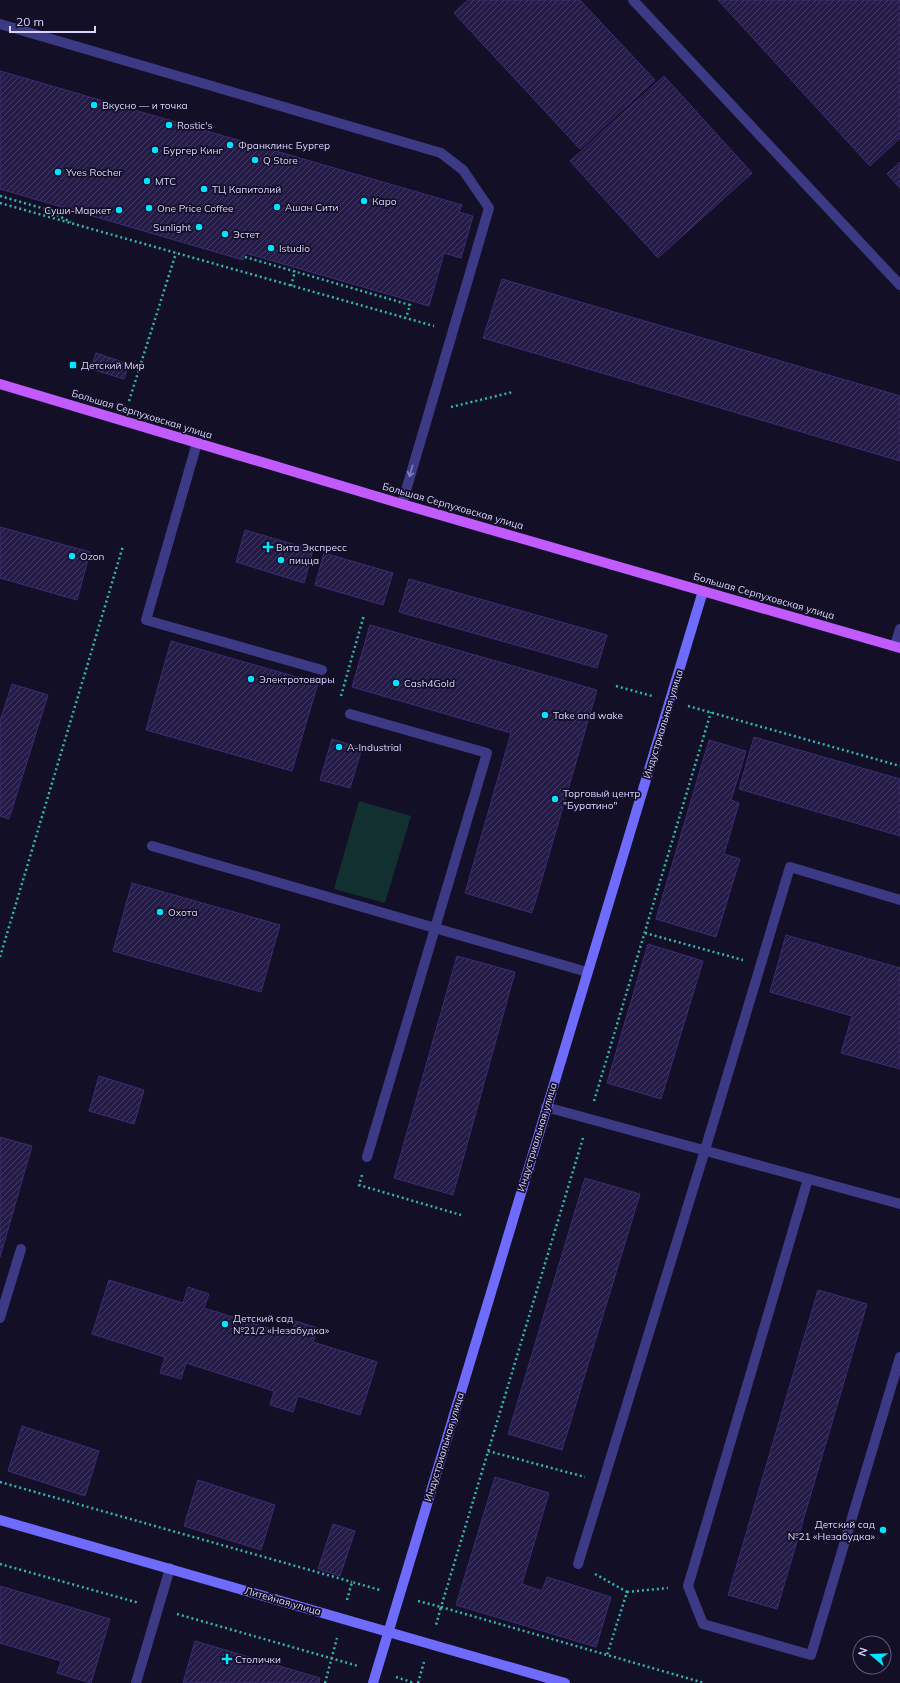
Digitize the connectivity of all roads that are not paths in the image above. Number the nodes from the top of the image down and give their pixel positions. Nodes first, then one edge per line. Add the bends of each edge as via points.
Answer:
1 (633, 0) edge
2 (0, 24) edge
3 (900, 285) edge
4 (0, 384) edge
5 (197, 443) junction
6 (402, 504) junction
7 (703, 591) junction
8 (900, 629) edge
9 (897, 647) edge
10 (322, 670) dead end
11 (350, 714) road end
12 (152, 846) dead end
13 (900, 900) edge
14 (435, 928) junction
15 (587, 972) junction
16 (546, 1107) junction
17 (705, 1150) junction
18 (367, 1157) road end
19 (808, 1179) junction
20 (900, 1204) edge
21 (21, 1250) dead end
22 (0, 1318) edge
23 (900, 1357) edge
24 (0, 1520) edge
25 (578, 1564) road end
26 (170, 1568) junction
27 (388, 1631) junction
28 (136, 1683) edge
29 (373, 1683) edge
30 (565, 1683) edge

1 - 3 lane
2 -> 6 lane via 440,153 463,170 489,208
4 - 5 main road, Большая Серпуховская улица
5 - 6 main road, Большая Серпуховская улица
5 - 10 lane via 146,620
6 - 7 main road, Большая Серпуховская улица
7 - 9 main road, Большая Серпуховская улица
7 - 15 street, Индустриальная улица
8 - 9 lane
11 - 14 lane via 487,753
12 - 14 lane
13 - 17 lane via 790,867
14 - 15 lane
14 - 18 lane
15 - 16 street, Индустриальная улица
16 - 17 lane
16 - 27 street, Индустриальная улица
17 - 19 lane
17 - 25 lane
19 - 20 lane
19 - 23 lane via 688,1586 703,1624 811,1655
21 - 22 lane
24 - 26 street, Литейная улица
26 - 27 street, Литейная улица
26 - 28 lane
27 - 29 street, Индустриальная улица
27 - 30 street, Литейная улица

